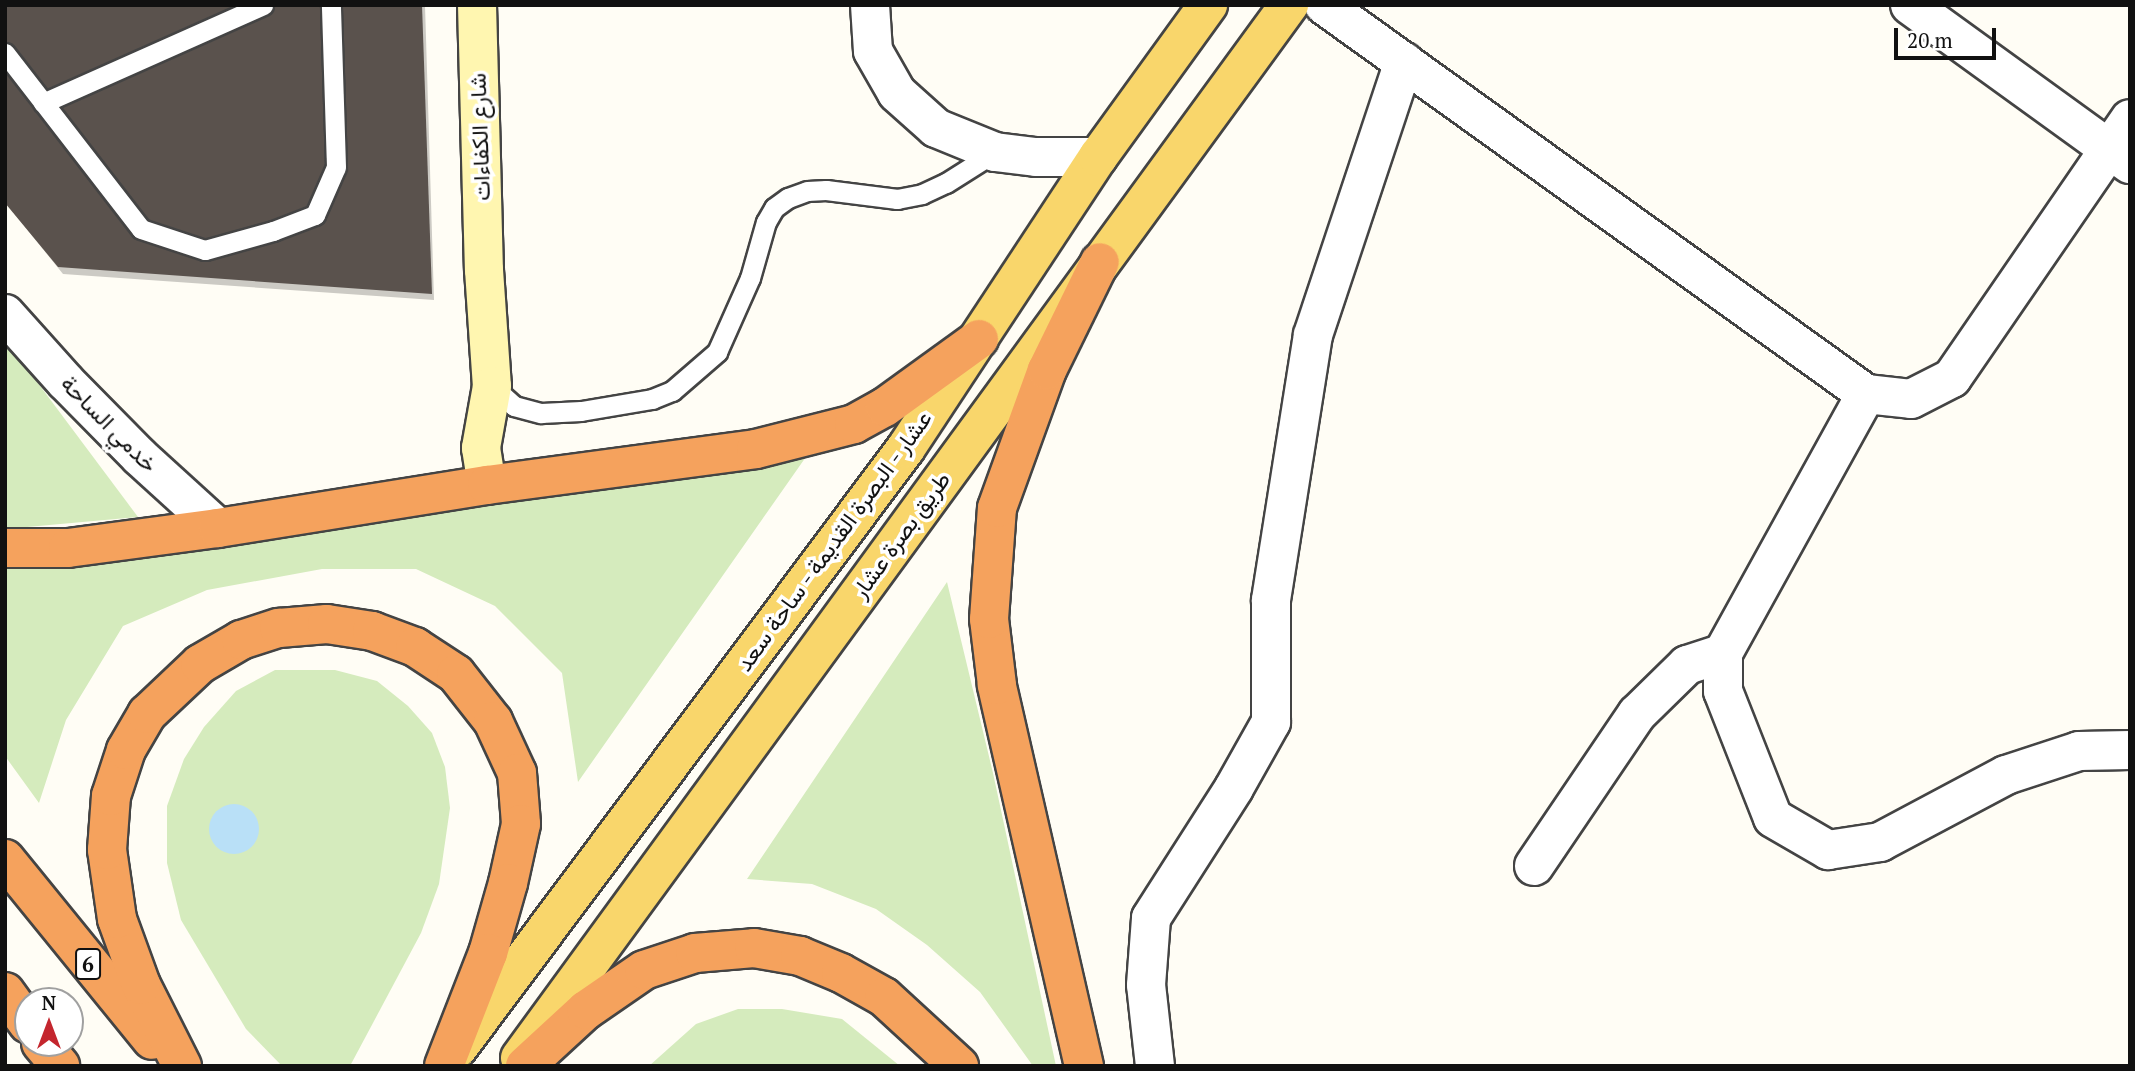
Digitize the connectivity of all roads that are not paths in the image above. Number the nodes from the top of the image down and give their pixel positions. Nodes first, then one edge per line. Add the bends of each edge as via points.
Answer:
1 (263, 5) edge
2 (331, 5) edge
3 (477, 5) edge
4 (870, 5) edge
5 (1208, 5) edge
6 (1289, 5) edge
7 (1324, 5) edge
8 (1910, 5) edge
9 (5, 53) edge
10 (1404, 62) junction
11 (43, 103) junction
12 (2123, 144) edge
13 (995, 152) junction
14 (1098, 157) junction
15 (1100, 262) junction
16 (5, 314) edge
17 (979, 340) junction
18 (492, 386) junction
19 (1866, 394) junction
20 (487, 485) junction
21 (218, 528) junction
22 (5, 548) edge
23 (1723, 653) junction
24 (2130, 750) edge
25 (5, 859) edge
26 (1534, 866) dead end
27 (174, 1066) edge
28 (183, 1066) edge
29 (444, 1066) edge
30 (515, 1066) edge
31 (525, 1066) edge
32 (959, 1066) edge
33 (1084, 1066) edge
34 (1155, 1066) edge

1 - 11 lane
2 - 11 lane via 336,167 315,215 273,231 205,250 141,229
3 - 18 street, شارع الكفاءات
4 - 13 street via 873,51 897,93 936,128
5 - 14 main road, عشار - البصرة القديمة - ساحة سعد
6 - 15 main road, طريق بصرة عشار
7 - 10 street
8 - 12 street
9 - 11 lane
10 - 19 street
10 - 34 street via 1313,335 1271,600 1271,722 1151,918 1146,985
12 - 19 street via 1952,378 1911,399
13 - 14 street
13 - 18 lane via 922,194 897,199 807,191 781,203 766,222 750,278 717,352 672,391 652,399 581,411 541,413 513,407
14 - 17 main road, عشار - البصرة القديمة - ساحة سعد
15 - 30 main road, طريق بصرة عشار
15 - 33 highway via 1047,370 997,508 989,619 997,685
16 - 21 street, خدمي الساحة via 131,448
17 - 20 highway via 886,407 854,424 713,457
17 - 29 main road, عشار - البصرة القديمة - ساحة سعد via 906,448
18 - 20 street, شارع الكفاءات via 481,448
19 - 23 street
20 - 21 highway
21 - 22 highway via 68,548
23 - 24 street via 1723,691 1773,818 1828,850 1880,842 2006,775 2079,751
23 - 26 street via 1687,665 1637,714
25 - 27 highway, 6
28 - 29 highway via 141,985 117,919 107,850 111,796 127,750 148,714 200,664 241,640 279,628 327,624 372,631 415,647 456,674 493,720 517,774 521,824 508,883 488,953
31 - 32 highway via 586,1010 644,970 695,953 754,948 800,956 841,973 884,998

